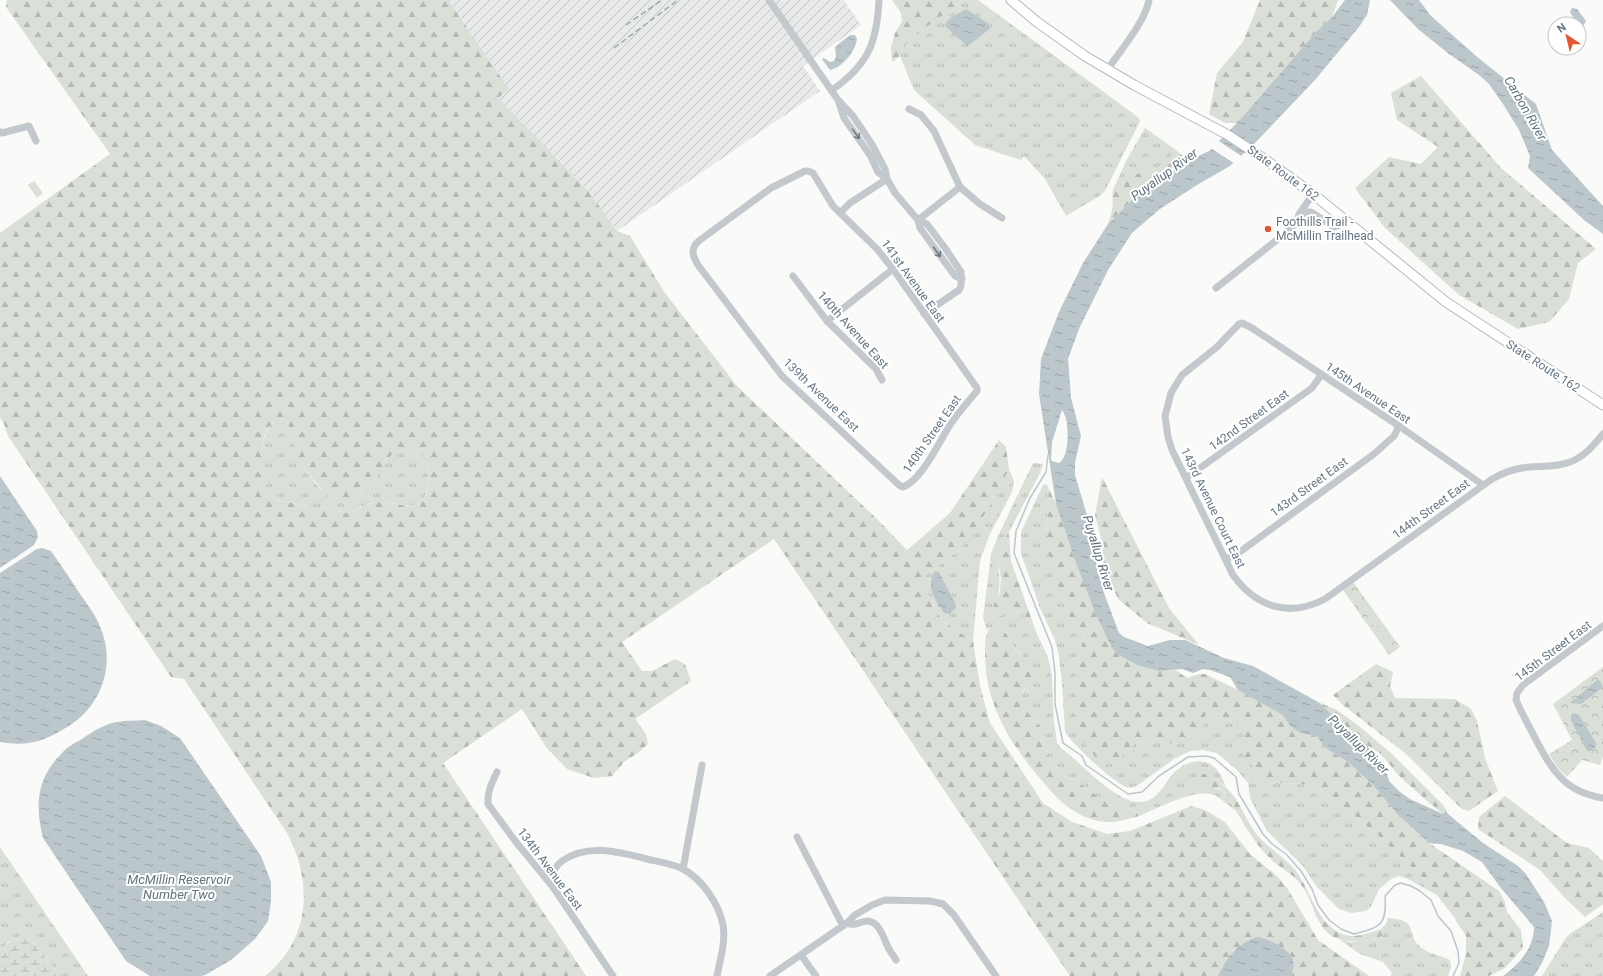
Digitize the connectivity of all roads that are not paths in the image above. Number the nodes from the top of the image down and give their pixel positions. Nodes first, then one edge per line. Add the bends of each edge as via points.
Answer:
1 (769, 0) edge
2 (879, 0) edge
3 (1011, 0) edge
4 (1149, 0) edge
5 (1107, 70) junction
6 (832, 90) junction
7 (909, 109) dead end
8 (0, 132) edge
9 (36, 141) dead end
10 (887, 179) junction
11 (960, 187) junction
12 (1314, 194) junction
13 (840, 213) junction
14 (1002, 218) dead end
15 (1298, 218) junction
16 (1344, 219) junction
17 (918, 220) junction
18 (692, 252) joint
19 (893, 269) junction
20 (793, 276) dead end
21 (1216, 288) dead end
22 (924, 314) junction
23 (827, 321) junction
24 (1239, 324) joint
25 (1321, 375) junction
26 (882, 380) dead end
27 (977, 391) joint
28 (1603, 404) edge
29 (1399, 426) junction
30 (1603, 434) edge
31 (1186, 478) junction
32 (1483, 484) junction
33 (903, 488) joint
34 (1226, 560) junction
35 (1273, 606) joint
36 (1603, 626) edge
37 (702, 765) dead end
38 (497, 772) dead end
39 (1603, 798) edge
40 (797, 837) dead end
41 (683, 869) junction
42 (553, 887) junction
43 (845, 925) junction
44 (801, 955) junction
45 (896, 960) dead end
46 (613, 976) edge
47 (717, 976) edge
48 (770, 976) edge
49 (816, 976) edge
50 (996, 976) edge

1 - 6 street
2 - 6 street via 876,30 869,51 852,74
3 - 5 main road, State Route 162 via 1052,33
4 - 5 street via 1146,11
5 - 12 main road, State Route 162 via 1231,137
6 - 10 street via 844,118 870,155 878,172
7 - 11 street via 921,115 934,131
8 - 9 street via 7,133 29,126
10 - 13 street via 850,203
10 - 17 street via 895,193
11 - 14 street
11 - 17 street
12 - 15 street via 1298,214
12 - 16 main road, State Route 162
13 - 18 street, 141st Avenue East via 828,200 816,176 810,171 805,171 771,188 700,240
13 - 19 street, 141st Avenue East
15 - 16 street via 1305,212 1311,212 1334,227 1340,225
15 - 21 street via 1280,238
16 - 28 main road, State Route 162 via 1446,302
17 - 22 street via 920,228 955,276 962,279 961,287 956,293
18 - 33 street, 139th Avenue East via 698,265 782,376
19 - 22 street, 141st Avenue East
19 - 23 street
20 - 23 street, 140th Avenue East
22 - 27 street, 141st Avenue East via 975,384
23 - 26 street, 140th Avenue East via 876,369
24 - 25 street, 145th Avenue East via 1252,328
24 - 31 street, 143rd Avenue Court East via 1182,375 1168,400 1165,416 1168,437
25 - 29 street, 145th Avenue East
25 - 31 street, 142nd Street East via 1312,388
27 - 33 street, 140th Street East via 950,426 929,461 912,482
29 - 32 street, 145th Avenue East
29 - 34 street, 143rd Street East via 1389,442 1374,454
30 - 32 street, 144th Street East via 1586,453 1570,462 1511,470
31 - 34 street, 143rd Avenue Court East
32 - 35 street, 144th Street East via 1325,599 1301,608
34 - 35 street, 143rd Avenue Court East via 1233,575 1246,591
36 - 39 street, 145th Street East via 1514,693 1544,754 1558,776 1580,792
37 - 41 street
38 - 42 street, 134th Avenue East via 487,797 488,804
40 - 43 street
41 - 42 street via 633,856 593,850 577,853 560,862 553,871
41 - 47 street via 705,888 721,917 724,936
42 - 46 street, 134th Avenue East
43 - 44 street
43 - 45 street via 874,923
43 - 50 street via 872,905 885,900 930,901 943,904 954,915
44 - 48 street
44 - 49 street

